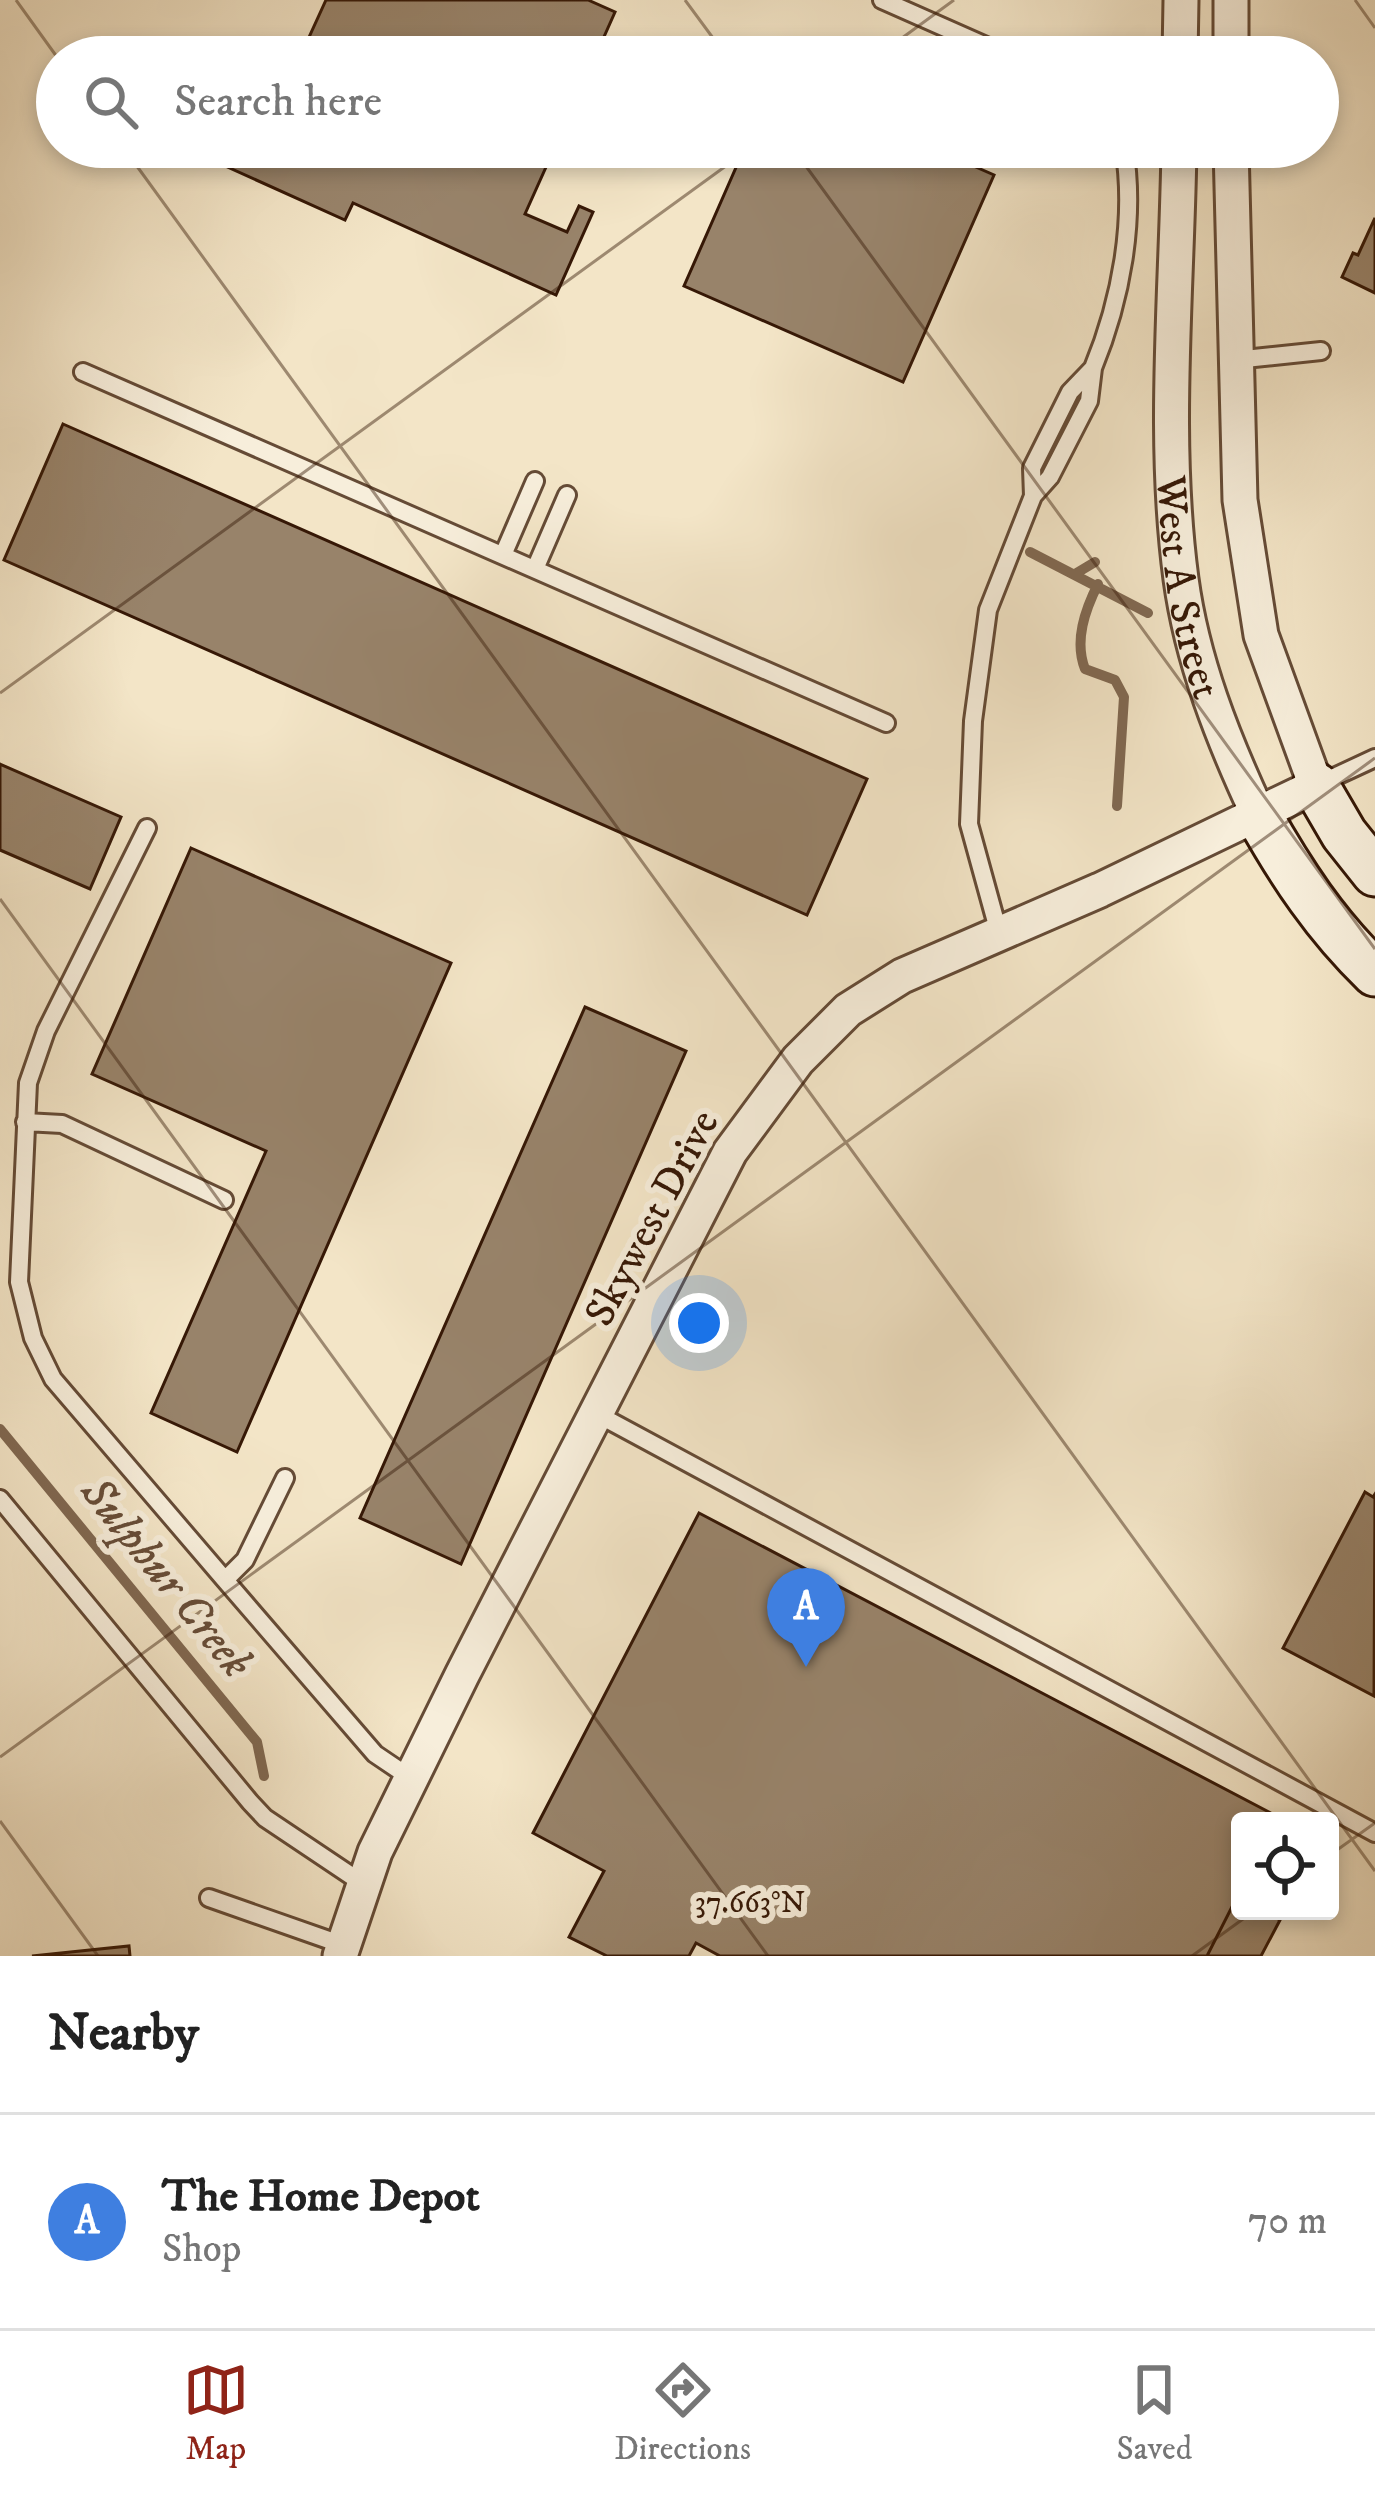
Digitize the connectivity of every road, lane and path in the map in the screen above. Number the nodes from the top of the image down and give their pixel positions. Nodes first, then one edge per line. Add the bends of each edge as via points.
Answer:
1 (882, 0) edge
2 (1181, 0) edge
3 (1231, 0) edge
4 (963, 36) edge
5 (1180, 36) edge
6 (1231, 36) edge
7 (1127, 168) edge
8 (1179, 168) edge
9 (1231, 168) edge
10 (1321, 351) dead end
11 (1235, 360) junction
12 (83, 372) dead end
13 (535, 481) dead end
14 (567, 495) dead end
15 (503, 555) junction
16 (535, 569) junction
17 (886, 723) dead end
18 (1375, 758) edge
19 (1316, 786) junction
20 (1258, 814) junction
21 (147, 828) dead end
22 (1375, 874) edge
23 (999, 933) junction
24 (1375, 973) edge
25 (25, 1122) junction
26 (224, 1200) dead end
27 (597, 1414) junction
28 (285, 1478) dead end
29 (0, 1499) edge
30 (225, 1580) junction
31 (412, 1779) junction
32 (1375, 1833) edge
33 (362, 1883) junction
34 (209, 1898) dead end
35 (341, 1950) edge

1 - 4 lane
2 - 5 street
3 - 6 street
7 - 23 lane via 1119,288 1089,401 1033,496 988,610 969,824
8 - 20 street, West A Street via 1179,560 1200,667
9 - 11 street, West A Street
10 - 11 lane
11 - 19 street, West A Street via 1240,500 1261,635
12 - 15 lane
13 - 15 lane
14 - 16 lane
15 - 16 lane
16 - 17 lane
18 - 19 lane
19 - 20 street, Skywest Drive
19 - 22 street, West A Street
20 - 23 street, Skywest Drive
20 - 24 street, West A Street via 1298,884
21 - 25 lane via 46,1031
23 - 27 street, Skywest Drive via 868,996 798,1060 730,1152
25 - 26 lane via 62,1124
25 - 30 lane via 19,1282 33,1338 53,1379
27 - 31 street, Skywest Drive
27 - 32 lane
28 - 30 lane via 245,1560
29 - 33 lane via 266,1819
30 - 31 lane via 375,1754
31 - 33 street, Skywest Drive
33 - 35 street, Skywest Drive
34 - 35 lane

